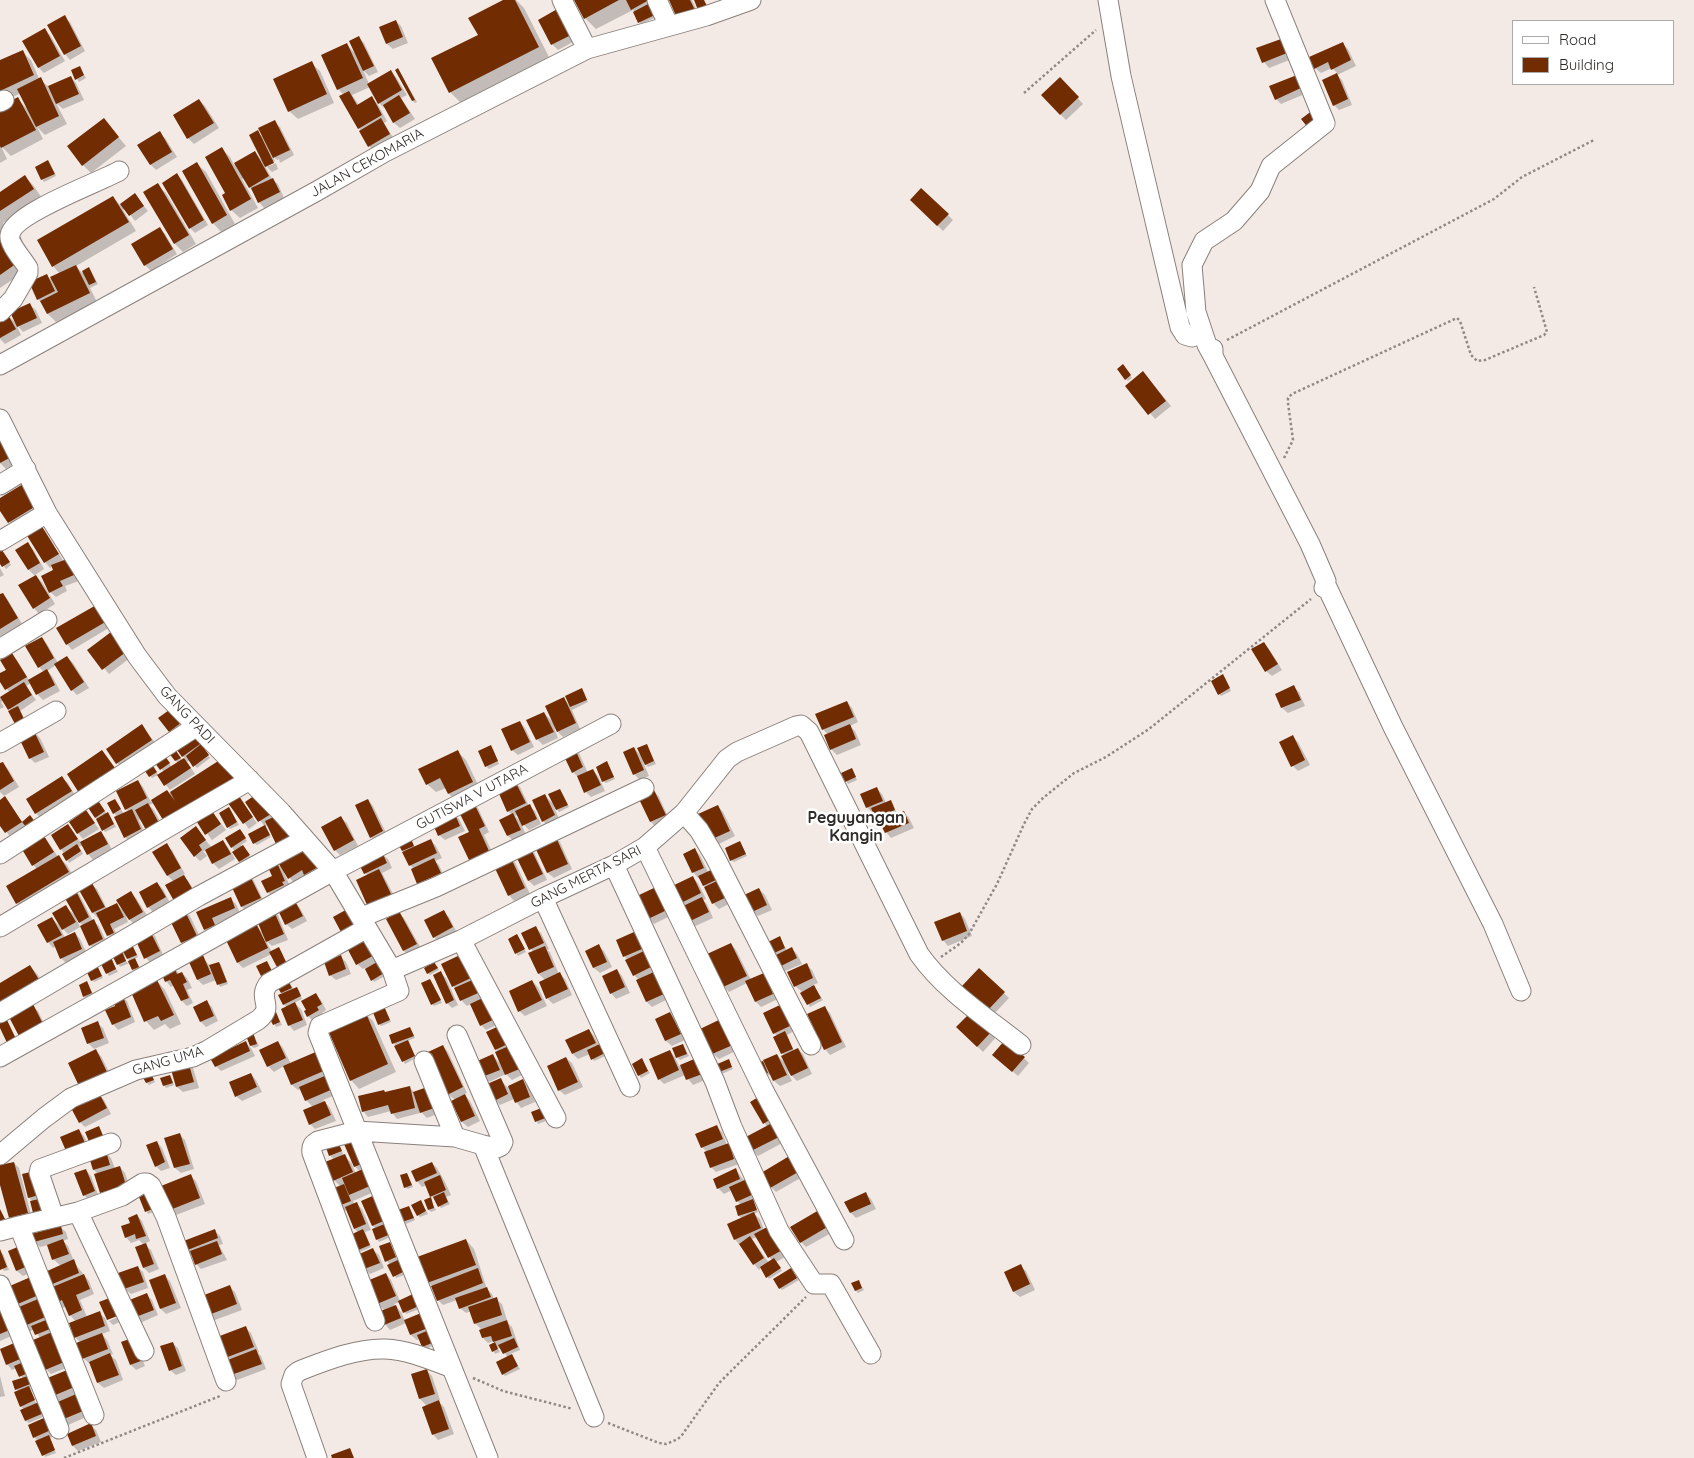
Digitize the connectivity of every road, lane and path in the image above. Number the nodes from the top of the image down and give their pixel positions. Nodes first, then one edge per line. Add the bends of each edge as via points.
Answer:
1 (562, 0) edge
2 (658, 0) edge
3 (748, 0) edge
4 (1276, 0) edge
5 (1109, 9) edge
6 (669, 26) junction
7 (587, 48) junction
8 (1024, 93) dead end
9 (1594, 140) dead end
10 (119, 171) dead end
11 (1534, 287) dead end
12 (0, 312) edge
13 (1210, 346) junction
14 (0, 365) edge
15 (0, 420) edge
16 (26, 469) junction
17 (1276, 475) junction
18 (0, 485) edge
19 (47, 513) junction
20 (0, 542) edge
21 (1325, 587) junction
22 (46, 620) dead end
23 (0, 649) edge
24 (56, 711) dead end
25 (611, 724) dead end
26 (194, 728) dead end
27 (0, 743) edge
28 (250, 780) junction
29 (644, 788) dead end
30 (684, 813) junction
31 (305, 839) junction
32 (645, 847) junction
33 (0, 854) edge
34 (614, 865) junction
35 (333, 871) junction
36 (543, 898) junction
37 (364, 923) junction
38 (0, 927) edge
39 (461, 940) junction
40 (926, 964) junction
41 (392, 970) junction
42 (1521, 992) dead end
43 (0, 1013) edge
44 (457, 1035) dead end
45 (811, 1045) dead end
46 (1021, 1045) dead end
47 (0, 1057) edge
48 (424, 1062) dead end
49 (630, 1086) dead end
50 (556, 1118) dead end
51 (357, 1131) junction
52 (455, 1137) junction
53 (111, 1144) dead end
54 (483, 1145) junction
55 (0, 1155) edge
56 (78, 1212) junction
57 (54, 1217) junction
58 (19, 1226) junction
59 (0, 1230) edge
60 (844, 1240) dead end
61 (814, 1284) junction
62 (0, 1286) edge
63 (375, 1322) dead end
64 (144, 1350) dead end
65 (871, 1354) dead end
66 (452, 1368) junction
67 (226, 1381) joint
68 (94, 1415) dead end
69 (594, 1417) junction
70 (59, 1429) dead end
71 (64, 1458) edge
72 (317, 1458) edge
73 (488, 1458) edge

1 - 7 street
2 - 6 street
3 - 6 street, JALAN CEKOMARIA
4 - 13 street via 1325,124 1272,166 1260,191 1234,221 1204,241 1192,265 1196,312
5 - 8 path
5 - 13 street via 1180,327 1185,335
6 - 7 street, JALAN CEKOMARIA
7 - 14 street, JALAN CEKOMARIA via 384,152
9 - 13 path via 1522,177 1494,198
10 - 12 street via 56,199 13,228 10,240 28,273 13,299
11 - 17 path via 1544,334 1485,360 1477,360 1471,355 1457,318 1292,394 1288,403 1293,440
13 - 17 street
15 - 16 street, GANG PADI
16 - 18 street
16 - 19 street, GANG PADI
17 - 21 street via 1310,544
19 - 20 street
19 - 28 street, GANG PADI via 137,656 167,696
21 - 40 path via 1149,729 1074,773 1042,798 1032,809 998,884 969,934 951,951
21 - 42 street via 1494,924
22 - 23 street
24 - 27 street
25 - 35 street, GUTISWA V UTARA
26 - 33 street
28 - 31 street, GANG PADI
28 - 38 street
29 - 37 street
30 - 32 street, GANG MERTA SARI
30 - 40 street, GANG MERTA SARI via 737,752 802,725 809,732
30 - 45 street via 715,857
31 - 35 street, GANG PADI
31 - 43 street via 199,896
32 - 34 street, GANG MERTA SARI
32 - 60 street via 764,1091
34 - 36 street, GANG MERTA SARI
34 - 61 street via 715,1082 779,1231
35 - 37 street, GANG PADI
35 - 47 street, GUTISWA V UTARA
36 - 39 street, GANG MERTA SARI
36 - 49 street
37 - 41 street, GANG PADI
37 - 55 street, GANG UMA via 269,983 264,994 267,1010 258,1020 193,1057 136,1070 71,1098
39 - 41 street, GANG MERTA SARI
39 - 50 street
40 - 46 street, GANG MERTA SARI via 946,986
41 - 51 street, GANG PADI via 400,990 317,1030
44 - 54 street via 503,1142 497,1148
48 - 52 street
51 - 52 street
51 - 63 street via 318,1141 313,1144 312,1153
51 - 66 street
52 - 54 street
53 - 57 street via 40,1169
54 - 69 street
56 - 57 street
56 - 64 street
56 - 67 street via 122,1196 143,1183 151,1186 166,1217
57 - 58 street
58 - 59 street
58 - 68 street
61 - 65 street via 831,1284
61 - 69 path via 812,1291 720,1383 678,1439 659,1443
62 - 70 street
66 - 69 path via 503,1391
66 - 72 street via 384,1349 346,1355 299,1371 291,1384
66 - 73 street
67 - 71 path via 227,1391 221,1395

